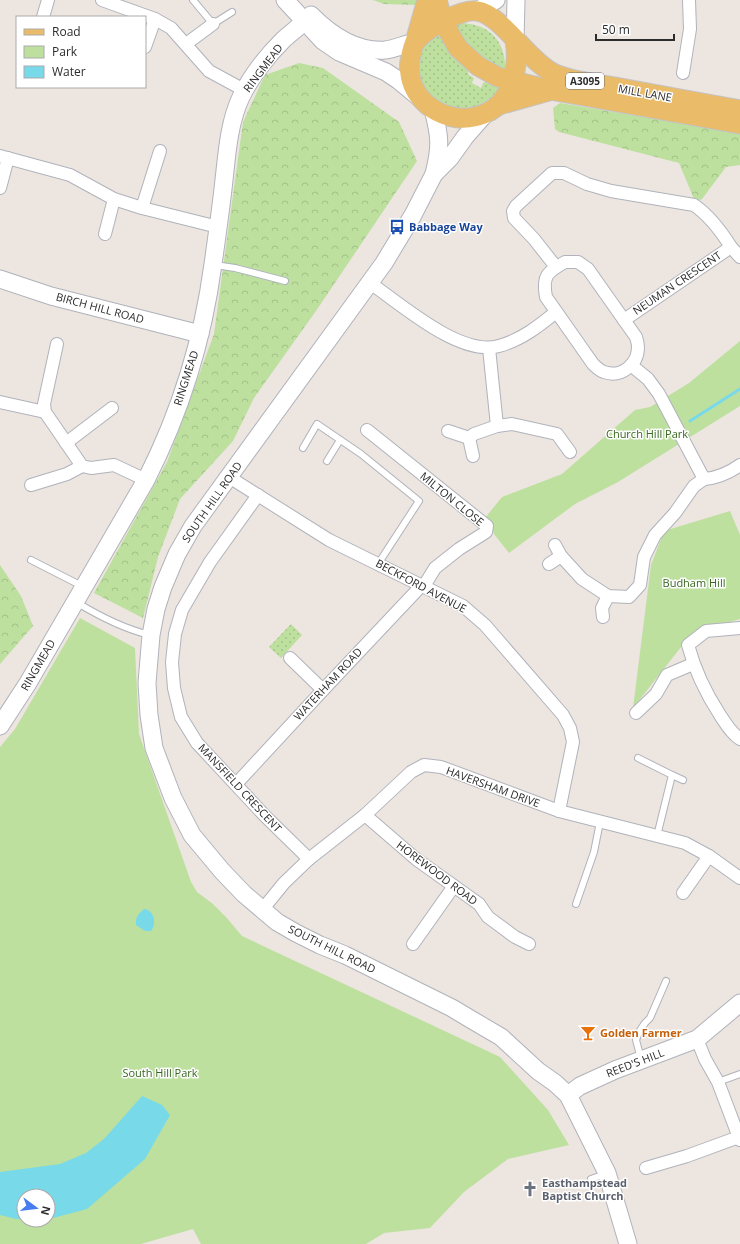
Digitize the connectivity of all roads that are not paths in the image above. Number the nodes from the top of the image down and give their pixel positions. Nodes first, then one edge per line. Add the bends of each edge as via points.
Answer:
1 (48, 0) edge
2 (102, 0) edge
3 (193, 0) edge
4 (285, 0) edge
5 (298, 0) edge
6 (427, 0) edge
7 (437, 0) edge
8 (496, 0) edge
9 (516, 0) edge
10 (689, 0) edge
11 (472, 7) edge
12 (232, 12) dead end
13 (43, 16) edge
14 (155, 19) junction
15 (308, 19) junction
16 (443, 22) junction
17 (213, 24) junction
18 (284, 40) junction
19 (515, 40) junction
20 (322, 41) junction
21 (415, 42) junction
22 (146, 44) edge
23 (186, 44) junction
24 (684, 73) dead end
25 (512, 81) junction
26 (244, 90) junction
27 (550, 90) junction
28 (427, 104) junction
29 (493, 109) junction
30 (740, 110) edge
31 (740, 124) edge
32 (160, 151) dead end
33 (4, 157) edge
34 (434, 174) junction
35 (0, 188) edge
36 (114, 199) junction
37 (142, 208) junction
38 (218, 227) junction
39 (105, 234) dead end
40 (731, 247) junction
41 (740, 258) edge
42 (213, 264) junction
43 (556, 267) junction
44 (0, 279) edge
45 (285, 281) dead end
46 (370, 283) junction
47 (556, 312) junction
48 (624, 320) junction
49 (200, 334) junction
50 (57, 344) dead end
51 (489, 348) junction
52 (632, 365) junction
53 (0, 402) edge
54 (112, 408) dead end
55 (45, 412) junction
56 (497, 426) junction
57 (367, 430) dead end
58 (448, 431) dead end
59 (469, 438) junction
60 (340, 440) junction
61 (66, 444) junction
62 (303, 448) dead end
63 (570, 452) dead end
64 (473, 456) dead end
65 (327, 461) dead end
66 (740, 465) edge
67 (82, 466) junction
68 (229, 477) junction
69 (704, 479) junction
70 (146, 480) junction
71 (31, 485) dead end
72 (258, 495) junction
73 (555, 545) dead end
74 (561, 556) junction
75 (31, 560) dead end
76 (378, 564) junction
77 (550, 564) dead end
78 (423, 586) junction
79 (79, 594) junction
80 (608, 596) junction
81 (603, 617) dead end
82 (740, 628) edge
83 (150, 635) junction
84 (290, 658) dead end
85 (693, 664) junction
86 (323, 690) junction
87 (636, 713) dead end
88 (0, 726) edge
89 (740, 739) edge
90 (638, 758) dead end
91 (672, 775) junction
92 (683, 780) dead end
93 (236, 784) junction
94 (559, 811) junction
95 (365, 815) junction
96 (600, 822) junction
97 (657, 836) junction
98 (709, 856) junction
99 (309, 859) junction
100 (740, 878) edge
101 (454, 886) junction
102 (683, 893) dead end
103 (576, 904) dead end
104 (262, 910) junction
105 (413, 944) dead end
106 (529, 944) dead end
107 (666, 981) dead end
108 (740, 1004) edge
109 (697, 1039) junction
110 (641, 1059) junction
111 (740, 1074) edge
112 (718, 1082) junction
113 (568, 1095) junction
114 (740, 1139) edge
115 (646, 1168) dead end
116 (607, 1173) junction
117 (591, 1179) dead end
118 (628, 1244) edge

1 - 13 street
2 - 14 street
3 - 17 lane
4 - 15 street
5 - 15 street
6 - 21 main road
7 - 16 main road, A3095
8 - 11 street
9 - 19 street
10 - 24 street via 690,29
11 - 16 main road
11 - 19 main road, MILL LANE via 494,19
12 - 17 lane
14 - 22 street
14 - 23 street via 171,28
15 - 18 street, RINGMEAD
15 - 20 street
15 - 21 street via 318,22 348,42 370,49 384,50
16 - 21 main road via 428,30
16 - 25 main road, A3095 via 453,41 471,60 491,74
17 - 23 street
18 - 20 street via 296,37
18 - 26 street, RINGMEAD via 264,61
19 - 25 main road via 516,57
19 - 30 main road, MILL LANE / A3095 via 544,68 560,75
20 - 28 street via 340,52 386,72
21 - 28 main road via 410,59 410,71 413,83
23 - 26 street via 208,71
25 - 27 main road, MILL LANE / A3095
25 - 29 main road via 506,96
26 - 38 street, RINGMEAD via 232,126
27 - 29 main road, MILL LANE / A3095
27 - 31 main road, MILL LANE / A3095
28 - 29 main road, MILL LANE via 448,116 459,118 471,118
28 - 34 street via 440,137
29 - 34 street, SOUTH HILL ROAD
32 - 37 street
33 - 35 street
33 - 36 street via 70,175
34 - 46 street, SOUTH HILL ROAD via 410,221
36 - 37 street
36 - 39 street
37 - 38 street
38 - 42 street, RINGMEAD
40 - 41 street, NEUMAN CRESCENT
40 - 43 street, NEUMAN CRESCENT via 719,228 694,205 611,191 556,172 513,211 514,218
40 - 48 street, NEUMAN CRESCENT
42 - 45 lane
42 - 49 street, RINGMEAD
43 - 47 street via 547,274 544,285 546,297
43 - 48 street via 565,262 578,262 588,269
44 - 49 street, BIRCH HILL ROAD via 52,296
46 - 51 street via 440,333 461,343
46 - 68 street, SOUTH HILL ROAD
47 - 51 street via 525,335
47 - 52 street via 593,364 603,372 613,374
48 - 52 street via 636,337 638,346
49 - 70 street, RINGMEAD via 172,422
50 - 55 street via 44,404
51 - 56 street
52 - 69 street via 648,379 659,394
53 - 55 street
54 - 61 street
55 - 61 street
56 - 59 street
56 - 63 street via 512,424 557,434
57 - 78 street, MILTON CLOSE via 487,526 486,532 435,568
58 - 59 street
59 - 64 street
60 - 62 lane via 317,424
60 - 65 lane
60 - 76 lane via 420,501
61 - 67 street
66 - 69 street via 714,478
67 - 70 street via 91,468 114,464
67 - 71 street via 67,474
68 - 72 street, BECKFORD AVENUE
68 - 83 street, SOUTH HILL ROAD via 193,526 177,554 163,587
69 - 80 street via 694,486 655,535 644,557 640,585 629,597
70 - 79 street, RINGMEAD
72 - 76 street, BECKFORD AVENUE via 329,540
72 - 93 street, MANSFIELD CRESCENT via 210,562 182,610 175,634 172,662 174,688 181,717 197,743
73 - 74 street
74 - 77 street
74 - 80 street via 582,579
75 - 79 lane
76 - 78 street, BECKFORD AVENUE
78 - 86 street, WATERHAM ROAD
78 - 94 street, BECKFORD AVENUE via 463,606 485,625 563,715 570,728 573,742
79 - 83 lane via 123,626
79 - 88 street, RINGMEAD
80 - 81 street via 602,608
82 - 85 street via 706,631 688,644
83 - 104 street, SOUTH HILL ROAD via 147,683 149,715 154,748 173,798 192,835 222,871
84 - 86 street
85 - 87 street via 667,675 656,694
85 - 89 street via 708,696 733,734
86 - 93 street, WATERHAM ROAD
90 - 91 lane
91 - 92 lane
91 - 97 lane
93 - 99 street, MANSFIELD CRESCENT
94 - 95 street, HAVERSHAM DRIVE via 441,767 424,766 411,772
94 - 96 street, HAVERSHAM DRIVE
95 - 99 street, HAVERSHAM DRIVE
95 - 101 street, HOREWOOD ROAD via 416,859
96 - 97 street, HAVERSHAM DRIVE
96 - 103 lane via 594,852
97 - 98 street, HAVERSHAM DRIVE via 685,843
98 - 100 street, HAVERSHAM DRIVE
98 - 102 street
99 - 104 street, HAVERSHAM DRIVE
101 - 105 street
101 - 106 street, HOREWOOD ROAD via 479,904 488,917
104 - 113 street, SOUTH HILL ROAD via 296,933 452,1008 501,1037
107 - 110 lane via 650,1018 636,1040
108 - 109 street, REED'S HILL
109 - 110 street, REED'S HILL
109 - 112 street
110 - 113 street, REED'S HILL via 580,1086
111 - 112 lane
112 - 114 street
113 - 116 street, SOUTH HILL ROAD
114 - 115 street
116 - 117 lane
116 - 118 street, SOUTH HILL ROAD

